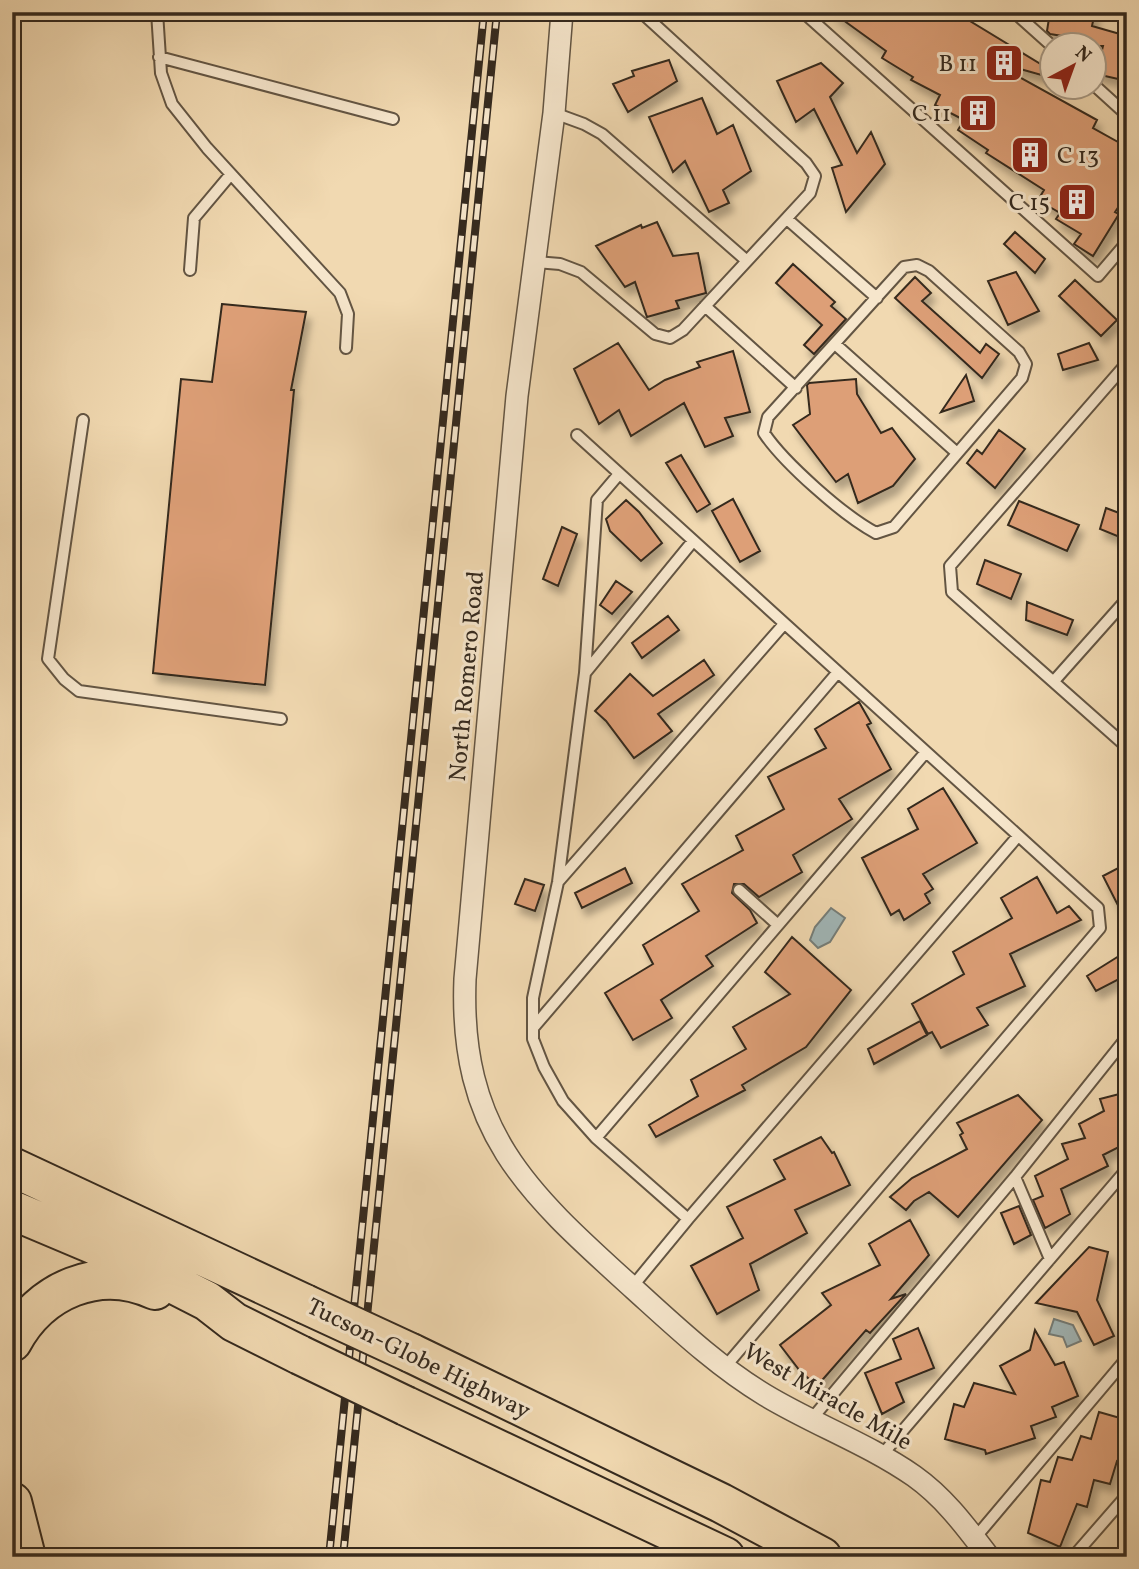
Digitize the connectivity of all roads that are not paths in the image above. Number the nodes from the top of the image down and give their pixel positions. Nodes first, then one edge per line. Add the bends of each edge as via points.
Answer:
1 (157, 12) edge
2 (562, 12) edge
3 (641, 12) edge
4 (803, 12) edge
5 (1014, 12) edge
6 (1038, 33) edge
7 (159, 57) junction
8 (1108, 98) edge
9 (554, 113) junction
10 (1127, 115) edge
11 (393, 119) dead end
12 (231, 174) junction
13 (787, 219) junction
14 (1127, 242) edge
15 (747, 261) junction
16 (536, 262) junction
17 (190, 270) dead end
18 (877, 298) junction
19 (705, 306) junction
20 (835, 344) junction
21 (346, 348) dead end
22 (1127, 363) edge
23 (796, 388) junction
24 (83, 420) dead end
25 (577, 435) dead end
26 (957, 453) junction
27 (619, 474) junction
28 (693, 541) junction
29 (1127, 598) edge
30 (784, 624) junction
31 (838, 672) junction
32 (585, 673) junction
33 (1054, 681) junction
34 (281, 719) dead end
35 (1127, 747) edge
36 (926, 752) junction
37 (1018, 835) junction
38 (558, 882) junction
39 (739, 890) dead end
40 (779, 925) junction
41 (533, 1028) junction
42 (1127, 1037) edge
43 (596, 1138) junction
44 (12, 1167) edge
45 (1127, 1169) edge
46 (1015, 1177) junction
47 (12, 1210) edge
48 (688, 1219) junction
49 (1051, 1259) junction
50 (632, 1287) junction
51 (234, 1322) junction
52 (12, 1342) edge
53 (1127, 1358) edge
54 (724, 1367) junction
55 (810, 1421) junction
56 (881, 1456) junction
57 (12, 1480) edge
58 (1127, 1495) edge
59 (19, 1530) edge
60 (979, 1548) edge
61 (725, 1557) edge
62 (822, 1557) edge
63 (989, 1557) edge
64 (1073, 1557) edge

1 - 7 lane
2 - 9 street, North Romero Road
3 - 13 lane via 806,163 815,176 810,193
4 - 14 lane via 1098,276
5 - 6 lane
7 - 11 lane
7 - 12 lane via 172,104
8 - 10 lane
9 - 15 lane via 602,134
9 - 16 street, North Romero Road
12 - 17 lane via 194,218
12 - 21 lane via 340,293 348,314
13 - 15 lane
13 - 18 lane
15 - 19 lane
16 - 19 lane via 581,272 655,334 670,338
16 - 50 street, North Romero Road via 516,410 465,979 465,1027 479,1095 513,1167 554,1216
18 - 20 lane
18 - 26 lane via 904,268 917,265 1019,352 1026,364 1021,378
19 - 23 lane
20 - 23 lane
20 - 26 lane
22 - 33 lane via 950,566 951,592
23 - 26 lane via 768,417 764,433 775,450 859,524 876,533 894,527
24 - 34 lane via 48,659 79,691
25 - 27 lane
27 - 28 lane
27 - 32 lane via 597,500
28 - 30 lane
28 - 32 lane
29 - 33 lane
30 - 31 lane
30 - 38 lane
31 - 36 lane
31 - 41 lane
32 - 38 lane
33 - 35 lane
36 - 37 lane
36 - 40 lane
37 - 48 lane
37 - 54 lane via 1098,908 1100,928
38 - 41 lane via 533,998
39 - 40 lane
40 - 43 lane
41 - 43 lane via 544,1067 563,1101
42 - 46 lane
43 - 48 lane
44 - 62 highway, Tucson-Globe Highway, bridge via 411,1353
45 - 49 lane
46 - 49 lane
46 - 55 lane
47 - 51 highway, Tucson-Globe Highway via 154,1274 207,1301
48 - 50 lane
49 - 56 lane
50 - 54 street, West Miracle Mile
51 - 52 highway via 209,1316 150,1287 101,1280 70,1286 44,1302
51 - 61 highway, Tucson-Globe Highway, bridge
53 - 60 lane
54 - 55 street, West Miracle Mile
55 - 56 street, West Miracle Mile
56 - 60 street, West Miracle Mile via 936,1494 958,1516
57 - 59 highway
58 - 64 lane
60 - 63 street, West Miracle Mile

